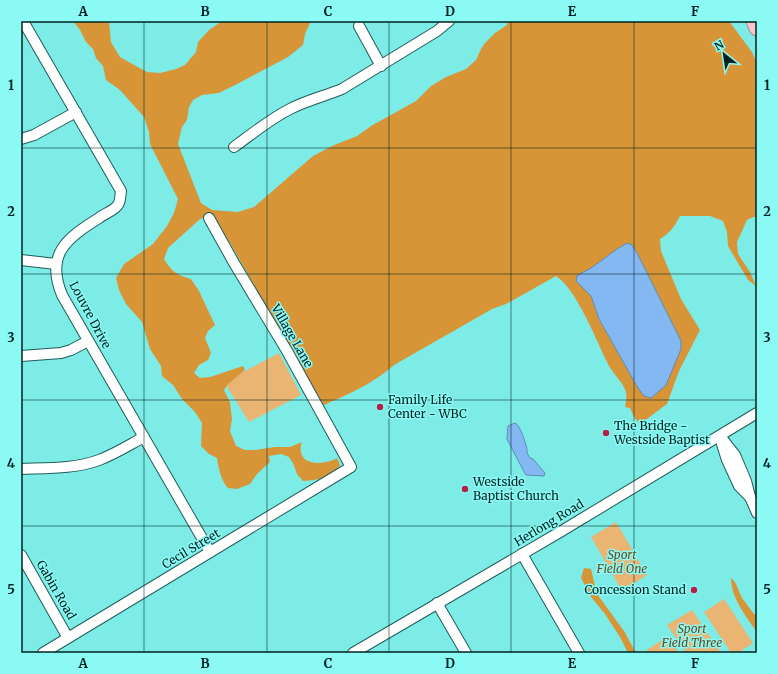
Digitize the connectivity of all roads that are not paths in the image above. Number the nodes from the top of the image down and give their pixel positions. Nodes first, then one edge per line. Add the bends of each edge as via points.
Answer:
1 (23, 21) edge
2 (449, 21) edge
3 (754, 21) edge
4 (359, 26) dead end
5 (757, 28) edge
6 (381, 66) junction
7 (76, 112) junction
8 (21, 140) edge
9 (234, 147) dead end
10 (209, 218) dead end
11 (21, 260) edge
12 (56, 264) junction
13 (88, 341) junction
14 (21, 356) edge
15 (757, 413) edge
16 (720, 436) junction
17 (144, 437) junction
18 (352, 467) joint
19 (21, 469) edge
20 (754, 495) edge
21 (757, 513) edge
22 (210, 552) junction
23 (522, 554) junction
24 (21, 555) edge
25 (437, 603) junction
26 (68, 638) junction
27 (44, 653) edge
28 (353, 653) edge
29 (466, 653) edge
30 (579, 653) edge

1 - 7 street
2 - 6 street
3 - 5 highway
4 - 6 street
6 - 9 street via 342,88 278,115
7 - 8 street
7 - 12 street via 117,183 120,199 117,206 73,235 59,253
10 - 18 street, Village Lane
11 - 12 street
12 - 13 street, Louvre Drive via 62,295
13 - 14 street via 61,353
13 - 17 street, Louvre Drive
15 - 16 street, Herlong Road
16 - 20 street via 739,486
16 - 23 street, Herlong Road
17 - 19 street via 93,462
17 - 22 street, Louvre Drive
18 - 22 street, Cecil Street
20 - 21 street
22 - 26 street, Cecil Street
23 - 25 street, Herlong Road
23 - 30 street
24 - 26 street, Gabin Road
25 - 28 street, Herlong Road
25 - 29 street
26 - 27 street, Cecil Street

